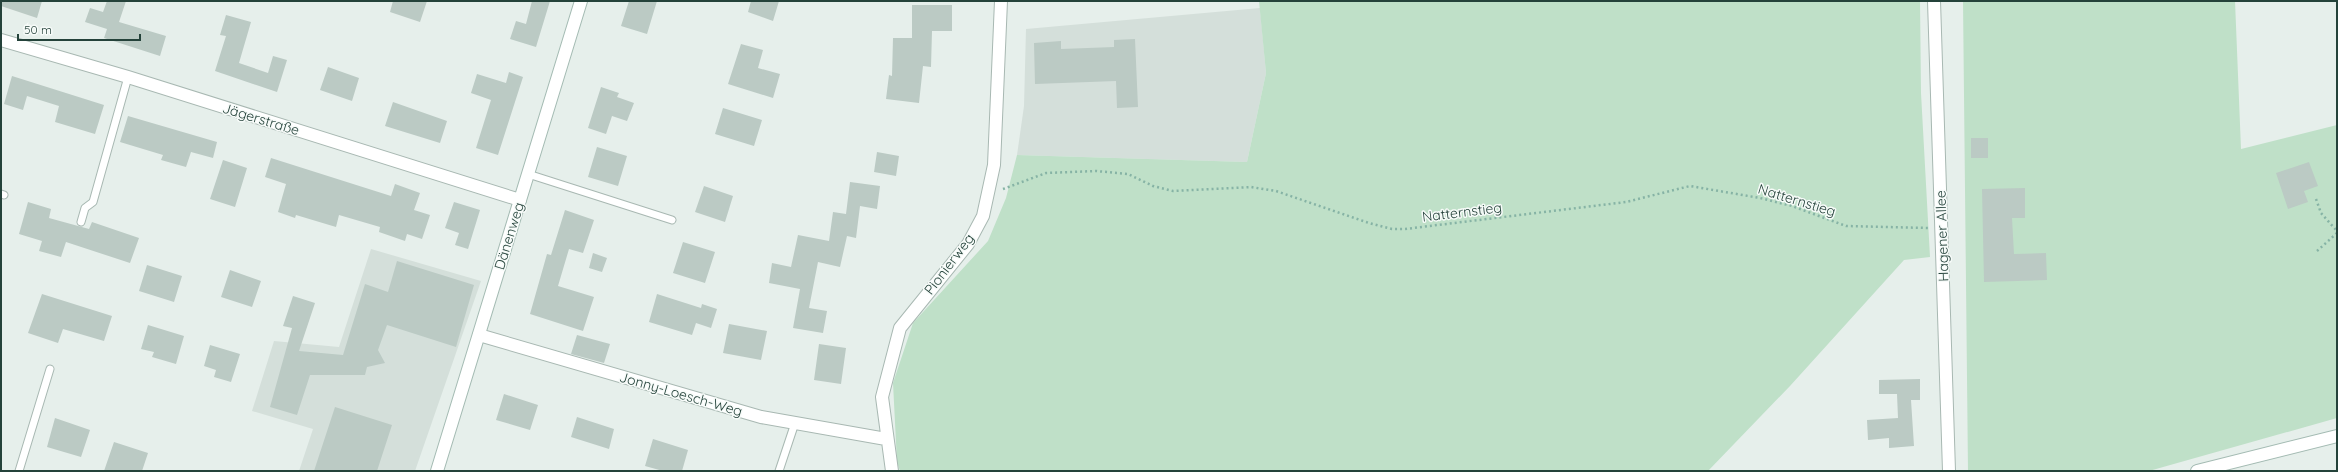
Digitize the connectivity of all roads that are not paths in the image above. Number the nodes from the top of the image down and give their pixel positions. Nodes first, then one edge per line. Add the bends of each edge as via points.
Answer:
1 (581, 1) edge
2 (1001, 1) edge
3 (1934, 1) edge
4 (1, 40) edge
5 (128, 78) junction
6 (528, 174) junction
7 (520, 200) junction
8 (672, 220) dead end
9 (81, 222) dead end
10 (479, 335) junction
11 (50, 369) dead end
12 (795, 423) junction
13 (2337, 436) edge
14 (886, 439) junction
15 (20, 471) edge
16 (437, 471) edge
17 (779, 471) edge
18 (892, 471) edge
19 (1949, 471) edge
20 (2197, 471) edge

1 - 6 street, Dänenweg
2 - 14 street, Pionierweg via 994,157 983,216 968,244 900,328 882,397
3 - 19 street, Hagener Allee
4 - 5 street, Jägerstraße
5 - 7 street, Jägerstraße
5 - 9 lane via 93,202 86,208
6 - 7 street, Dänenweg
6 - 8 lane
7 - 10 street, Dänenweg
10 - 12 street, Jonny-Loesch-Weg via 761,417
10 - 16 street, Dänenweg
11 - 15 lane
12 - 14 street, Jonny-Loesch-Weg
12 - 17 lane
13 - 20 street
14 - 18 street, Pionierweg

